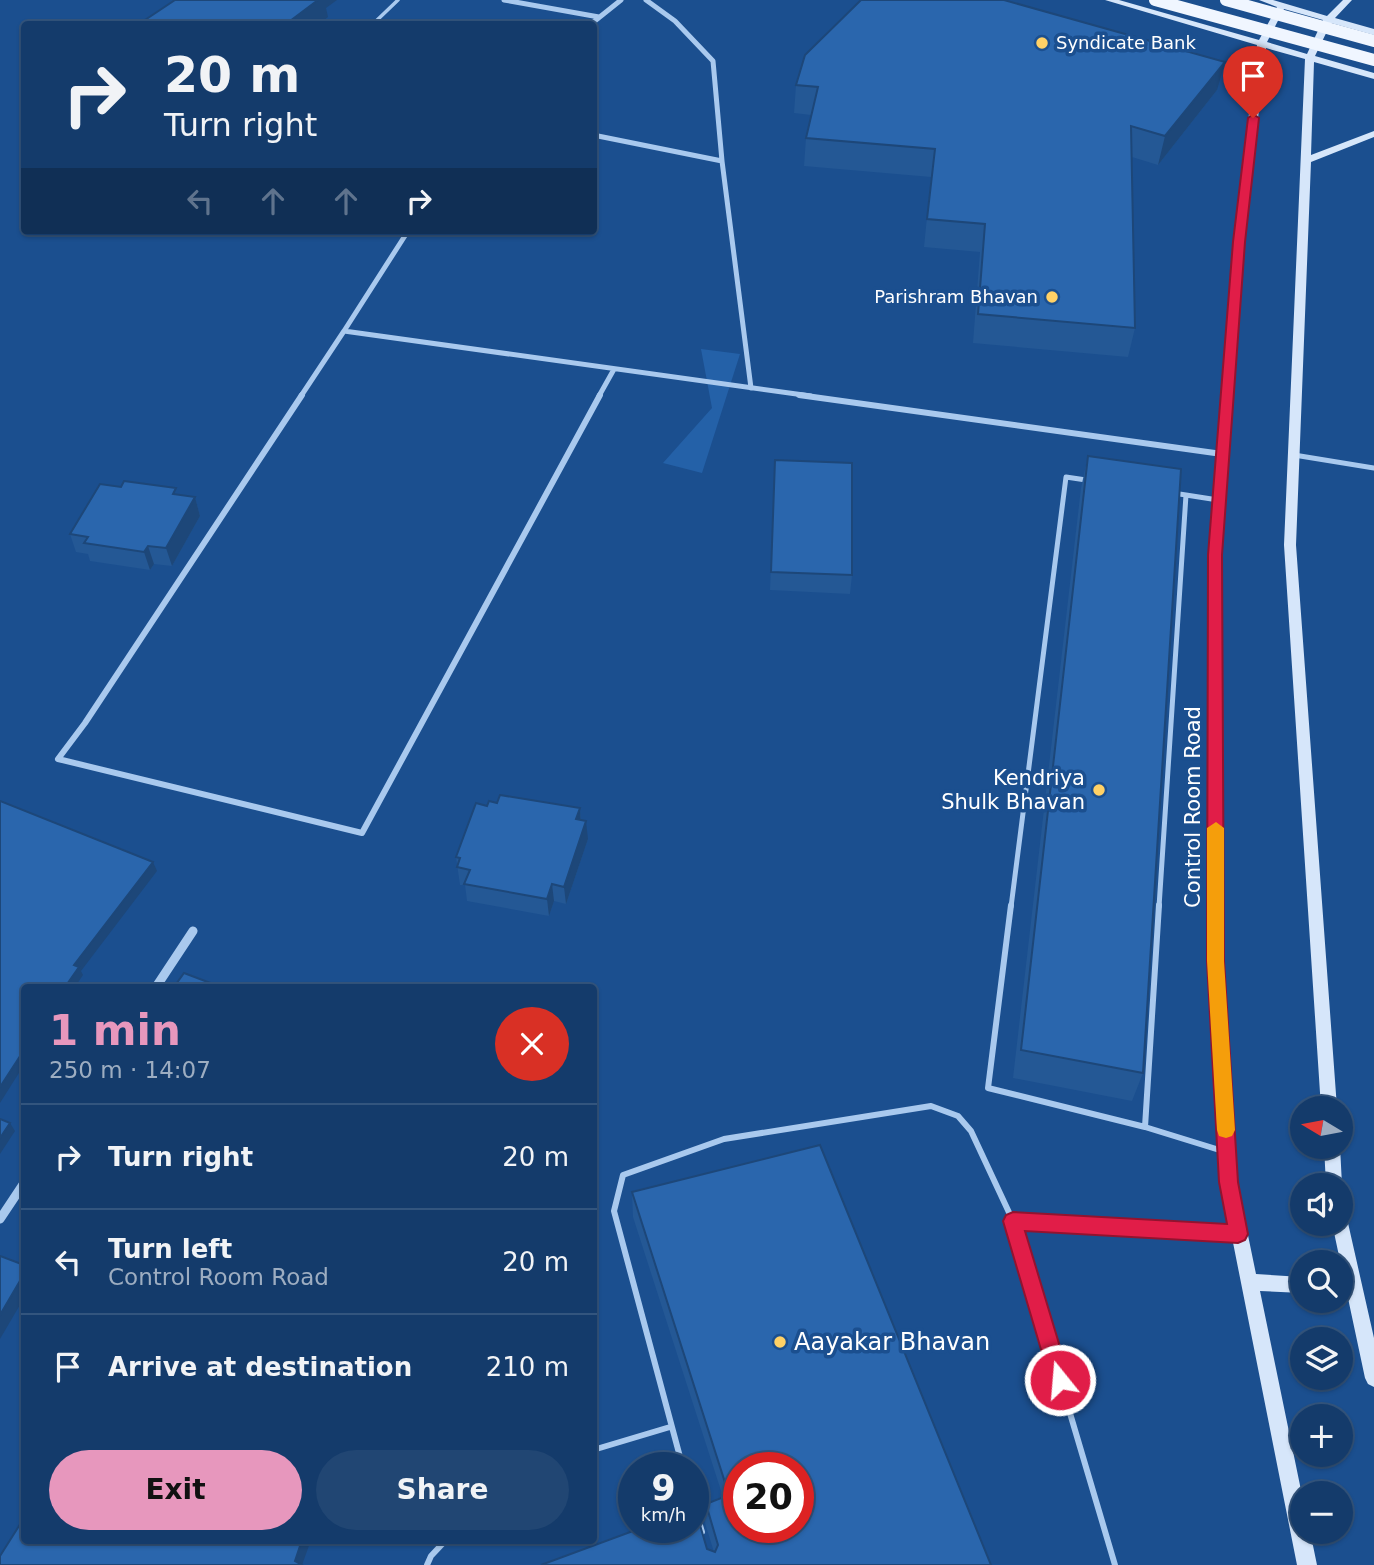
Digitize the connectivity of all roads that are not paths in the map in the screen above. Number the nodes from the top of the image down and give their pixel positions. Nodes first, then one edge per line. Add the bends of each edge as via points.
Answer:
1 (398, 0) edge
2 (504, 0) edge
3 (621, 0) edge
4 (646, 0) edge
5 (1109, 0) edge
6 (1155, 0) edge
7 (1226, 0) edge
8 (1263, 0) edge
9 (1349, 0) edge
10 (1281, 3) edge
11 (599, 17) junction
12 (1328, 20) junction
13 (376, 21) edge
14 (594, 21) edge
15 (1374, 32) edge
16 (1374, 41) edge
17 (1262, 43) junction
18 (1310, 58) junction
19 (1374, 60) edge
20 (1374, 76) edge
21 (1374, 134) edge
22 (597, 136) edge
23 (1306, 160) junction
24 (722, 161) junction
25 (405, 235) edge
26 (344, 331) junction
27 (613, 371) junction
28 (751, 388) junction
29 (1222, 454) junction
30 (1294, 456) junction
31 (1374, 468) edge
32 (1186, 495) junction
33 (1214, 500) junction
34 (193, 931) dead end
35 (158, 984) edge
36 (1328, 1096) edge
37 (1145, 1127) junction
38 (1227, 1152) junction
39 (21, 1188) edge
40 (0, 1219) edge
41 (1013, 1221) junction
42 (1238, 1234) junction
43 (1249, 1282) junction
44 (1290, 1284) edge
45 (1353, 1308) edge
46 (1374, 1378) edge
47 (670, 1427) junction
48 (597, 1449) edge
49 (678, 1452) edge
50 (442, 1544) edge
51 (427, 1565) edge
52 (1115, 1565) edge
53 (1307, 1565) edge

1 - 13 lane
2 - 11 street
3 - 11 street
4 - 24 street via 675,21 713,61
5 - 17 main road
6 - 19 main road, bridge
7 - 16 main road, bridge
8 - 10 main road
9 - 12 main road
10 - 12 main road
10 - 17 main road
11 - 14 street
12 - 15 main road
12 - 18 main road
17 - 18 main road
17 - 29 main road, Control Room Road via 1239,242
18 - 20 main road
18 - 23 main road
21 - 23 main road
22 - 24 street
23 - 30 main road
24 - 28 street
25 - 26 street
26 - 27 street
26 - 27 street via 58,759 362,834
27 - 28 street
28 - 29 street
29 - 33 main road, Control Room Road
30 - 31 lane
30 - 36 main road via 1290,545
32 - 33 lane
32 - 37 lane
32 - 37 lane via 1066,477 988,1088
33 - 38 main road, Control Room Road via 1216,961
34 - 35 street
37 - 38 lane
38 - 42 main road, Control Room Road
39 - 40 street
41 - 42 lane
41 - 47 lane via 971,1131 958,1116 931,1106 723,1139 624,1175 614,1212
41 - 52 lane
42 - 43 main road, Control Room Road
43 - 44 main road
43 - 53 main road, Control Room Road
45 - 46 main road
47 - 48 lane
47 - 49 lane
50 - 51 lane

